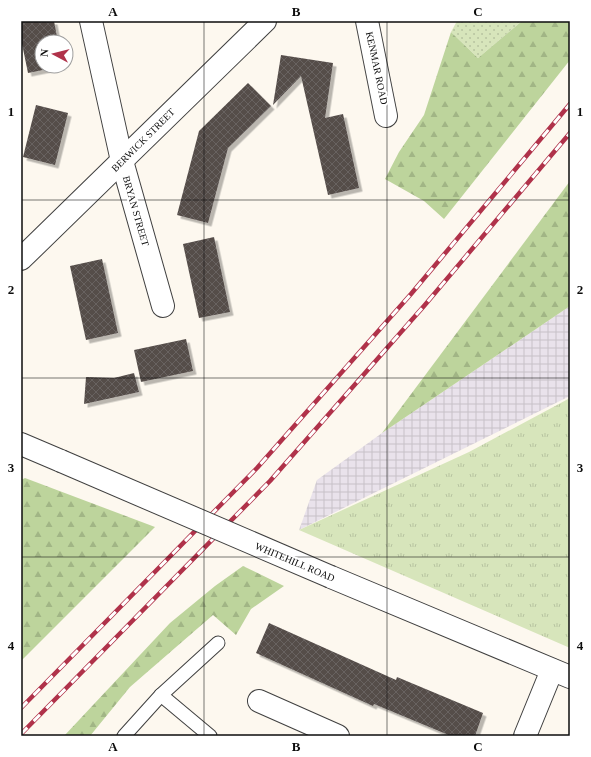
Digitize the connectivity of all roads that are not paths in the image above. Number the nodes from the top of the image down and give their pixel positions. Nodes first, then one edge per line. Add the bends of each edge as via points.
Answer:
1 (91, 21) edge
2 (265, 21) edge
3 (367, 21) edge
4 (386, 116) dead end
5 (122, 161) junction
6 (21, 259) edge
7 (163, 306) dead end
8 (21, 444) edge
9 (218, 644) dead end
10 (561, 674) edge
11 (161, 695) junction
12 (259, 701) dead end
13 (126, 735) edge
14 (210, 736) edge
15 (338, 736) edge
16 (525, 736) edge

1 - 5 street, BRYAN STREET
2 - 5 street, BERWICK STREET
3 - 4 street, KENMAR ROAD
5 - 6 street, BERWICK STREET
5 - 7 street, BRYAN STREET
8 - 10 street, WHITEHILL ROAD, bridge
9 - 11 lane
10 - 16 street
11 - 13 lane
11 - 14 lane
12 - 15 street

